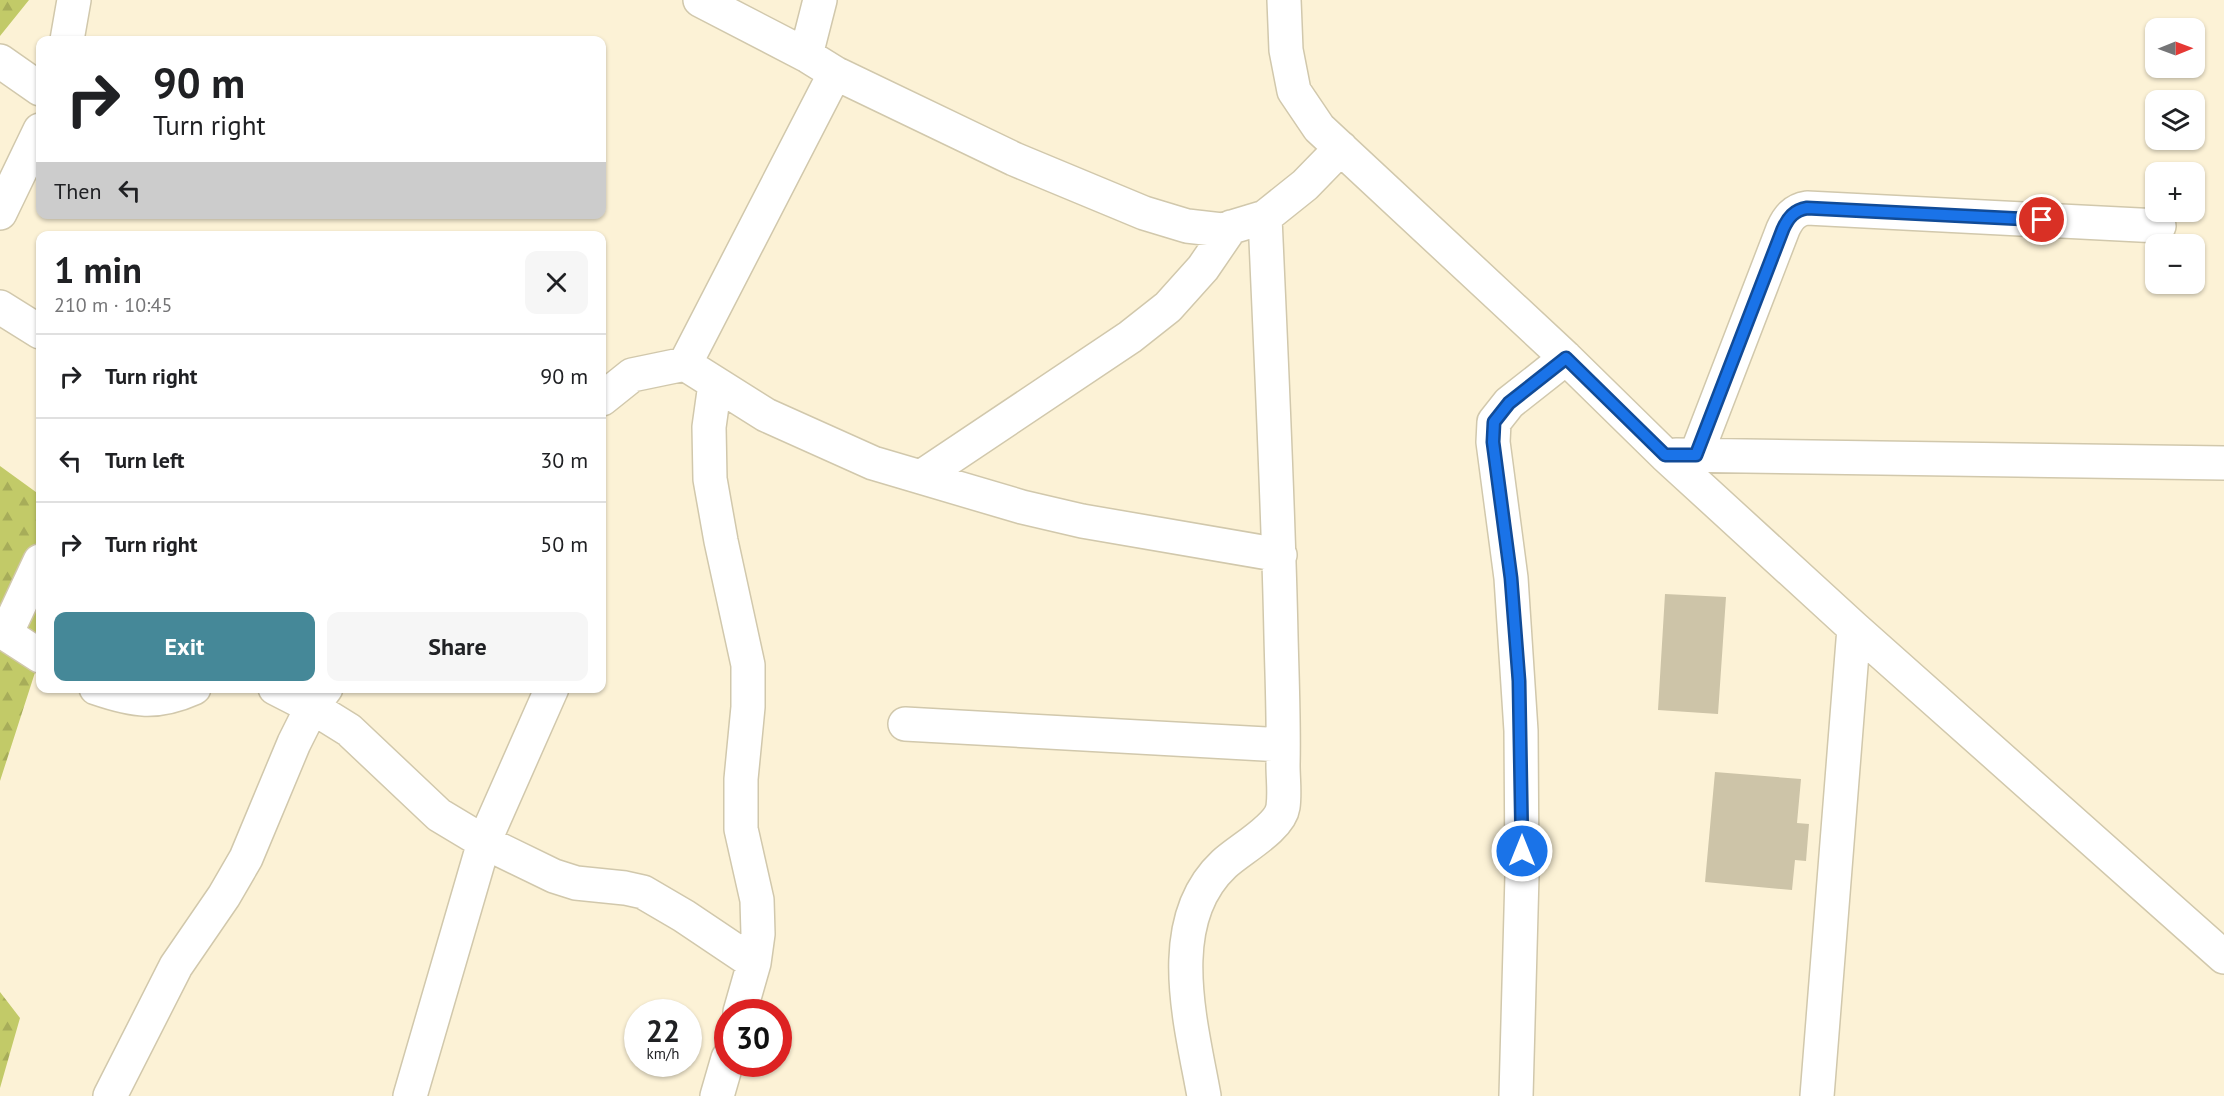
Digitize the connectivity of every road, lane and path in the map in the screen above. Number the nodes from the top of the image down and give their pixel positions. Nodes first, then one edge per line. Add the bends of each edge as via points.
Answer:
1 (74, 0) edge
2 (700, 0) edge
3 (820, 0) edge
4 (1284, 0) edge
5 (68, 36) edge
6 (806, 55) junction
7 (0, 62) edge
8 (835, 73) junction
9 (36, 86) edge
10 (36, 138) edge
11 (1341, 148) junction
12 (0, 213) edge
13 (1265, 217) junction
14 (2159, 226) dead end
15 (1231, 227) junction
16 (0, 307) edge
17 (36, 330) edge
18 (1566, 358) junction
19 (685, 364) junction
20 (715, 384) junction
21 (606, 396) edge
22 (1680, 455) junction
23 (2224, 463) edge
24 (921, 477) junction
25 (1280, 555) junction
26 (36, 570) edge
27 (1854, 628) junction
28 (0, 630) edge
29 (36, 653) edge
30 (110, 693) edge
31 (179, 693) edge
32 (296, 693) edge
33 (550, 693) edge
34 (319, 698) edge
35 (905, 724) dead end
36 (1283, 745) junction
37 (483, 842) junction
38 (2224, 957) edge
39 (754, 963) junction
40 (744, 999) edge
41 (722, 1077) edge
42 (110, 1096) edge
43 (411, 1096) edge
44 (717, 1096) edge
45 (1204, 1096) edge
46 (1516, 1096) edge
47 (1817, 1096) edge

1 - 5 street
2 - 6 street
3 - 6 street
4 - 11 street via 1286,50 1294,91 1319,128
6 - 8 street
7 - 9 street
8 - 15 street via 1014,159 1111,200 1187,226 1222,230
8 - 19 street
10 - 12 street
11 - 13 street via 1305,185
11 - 18 street
13 - 15 street
13 - 25 street
14 - 22 street via 1800,210 1787,220
15 - 24 street via 1203,268 1168,307
16 - 17 street
18 - 22 street
18 - 46 street via 1509,403 1494,422 1521,721 1522,875
19 - 20 street
19 - 21 street via 632,375
20 - 24 street via 766,415 818,439 873,463
20 - 39 street via 709,427 710,479 748,665 741,828 757,900
22 - 23 street
22 - 27 street
24 - 25 street via 1082,521
25 - 36 street
26 - 28 street via 11,623
27 - 38 street
27 - 47 street
28 - 29 street
30 - 31 street via 158,700
32 - 34 street
33 - 37 street
34 - 37 street via 440,815
34 - 42 street via 294,743 246,858 176,966
35 - 36 street
36 - 45 street via 1283,809 1274,823 1224,864 1203,889 1190,920 1185,955 1190,1017
37 - 39 street via 576,883 643,892
37 - 43 street
39 - 40 street
41 - 44 street

